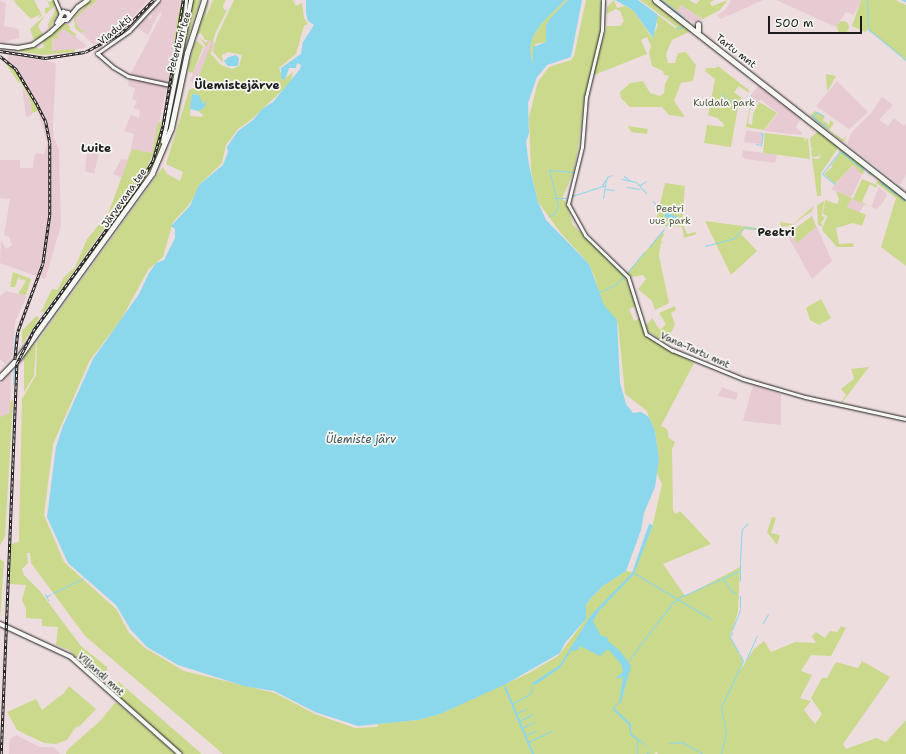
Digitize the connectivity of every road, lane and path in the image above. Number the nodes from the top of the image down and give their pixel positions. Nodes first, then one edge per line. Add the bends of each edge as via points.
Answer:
1 (55, 0) edge
2 (87, 0) edge
3 (158, 0) edge
4 (186, 0) edge
5 (191, 0) edge
6 (203, 0) edge
7 (603, 0) edge
8 (655, 0) edge
9 (659, 0) edge
10 (58, 6) junction
11 (66, 12) junction
12 (199, 14) joint
13 (60, 15) junction
14 (69, 18) junction
15 (63, 21) junction
16 (698, 24) dead end
17 (698, 31) junction
18 (183, 34) junction
19 (40, 41) junction
20 (0, 46) edge
21 (173, 88) junction
22 (805, 118) junction
23 (906, 194) edge
24 (906, 197) edge
25 (0, 374) edge
26 (0, 377) edge
27 (906, 419) edge
28 (0, 624) edge
29 (180, 754) edge

1 - 10 street
2 - 11 main road
2 - 14 main road
3 - 21 street, Viadukti via 129,31 97,53 128,76
4 - 18 street
5 - 18 main road, Järvevana tee
6 - 12 highway, Peterburi tee
6 - 21 highway, Peterburi tee
7 - 27 street, Vana-Tartu mnt via 602,30 586,97 582,147 568,204 585,235 628,278 646,334 679,353 753,382 867,412
8 - 22 highway, Tartu mnt
9 - 17 highway, Tartu mnt
10 - 11 street
10 - 13 street
11 - 13 main road
11 - 14 main road
12 - 26 highway, Järvevana tee via 187,53 171,128 152,173 22,354
13 - 15 main road
13 - 19 main road via 54,27
14 - 15 main road
15 - 19 main road
16 - 17 highway
17 - 22 highway, Tartu mnt
18 - 21 main road, Järvevana tee
19 - 20 main road via 24,47
21 - 25 highway, Järvevana tee via 169,126 158,156 140,188 17,357
22 - 23 highway
22 - 24 highway
28 - 29 main road, Viljandi mnt via 71,657

